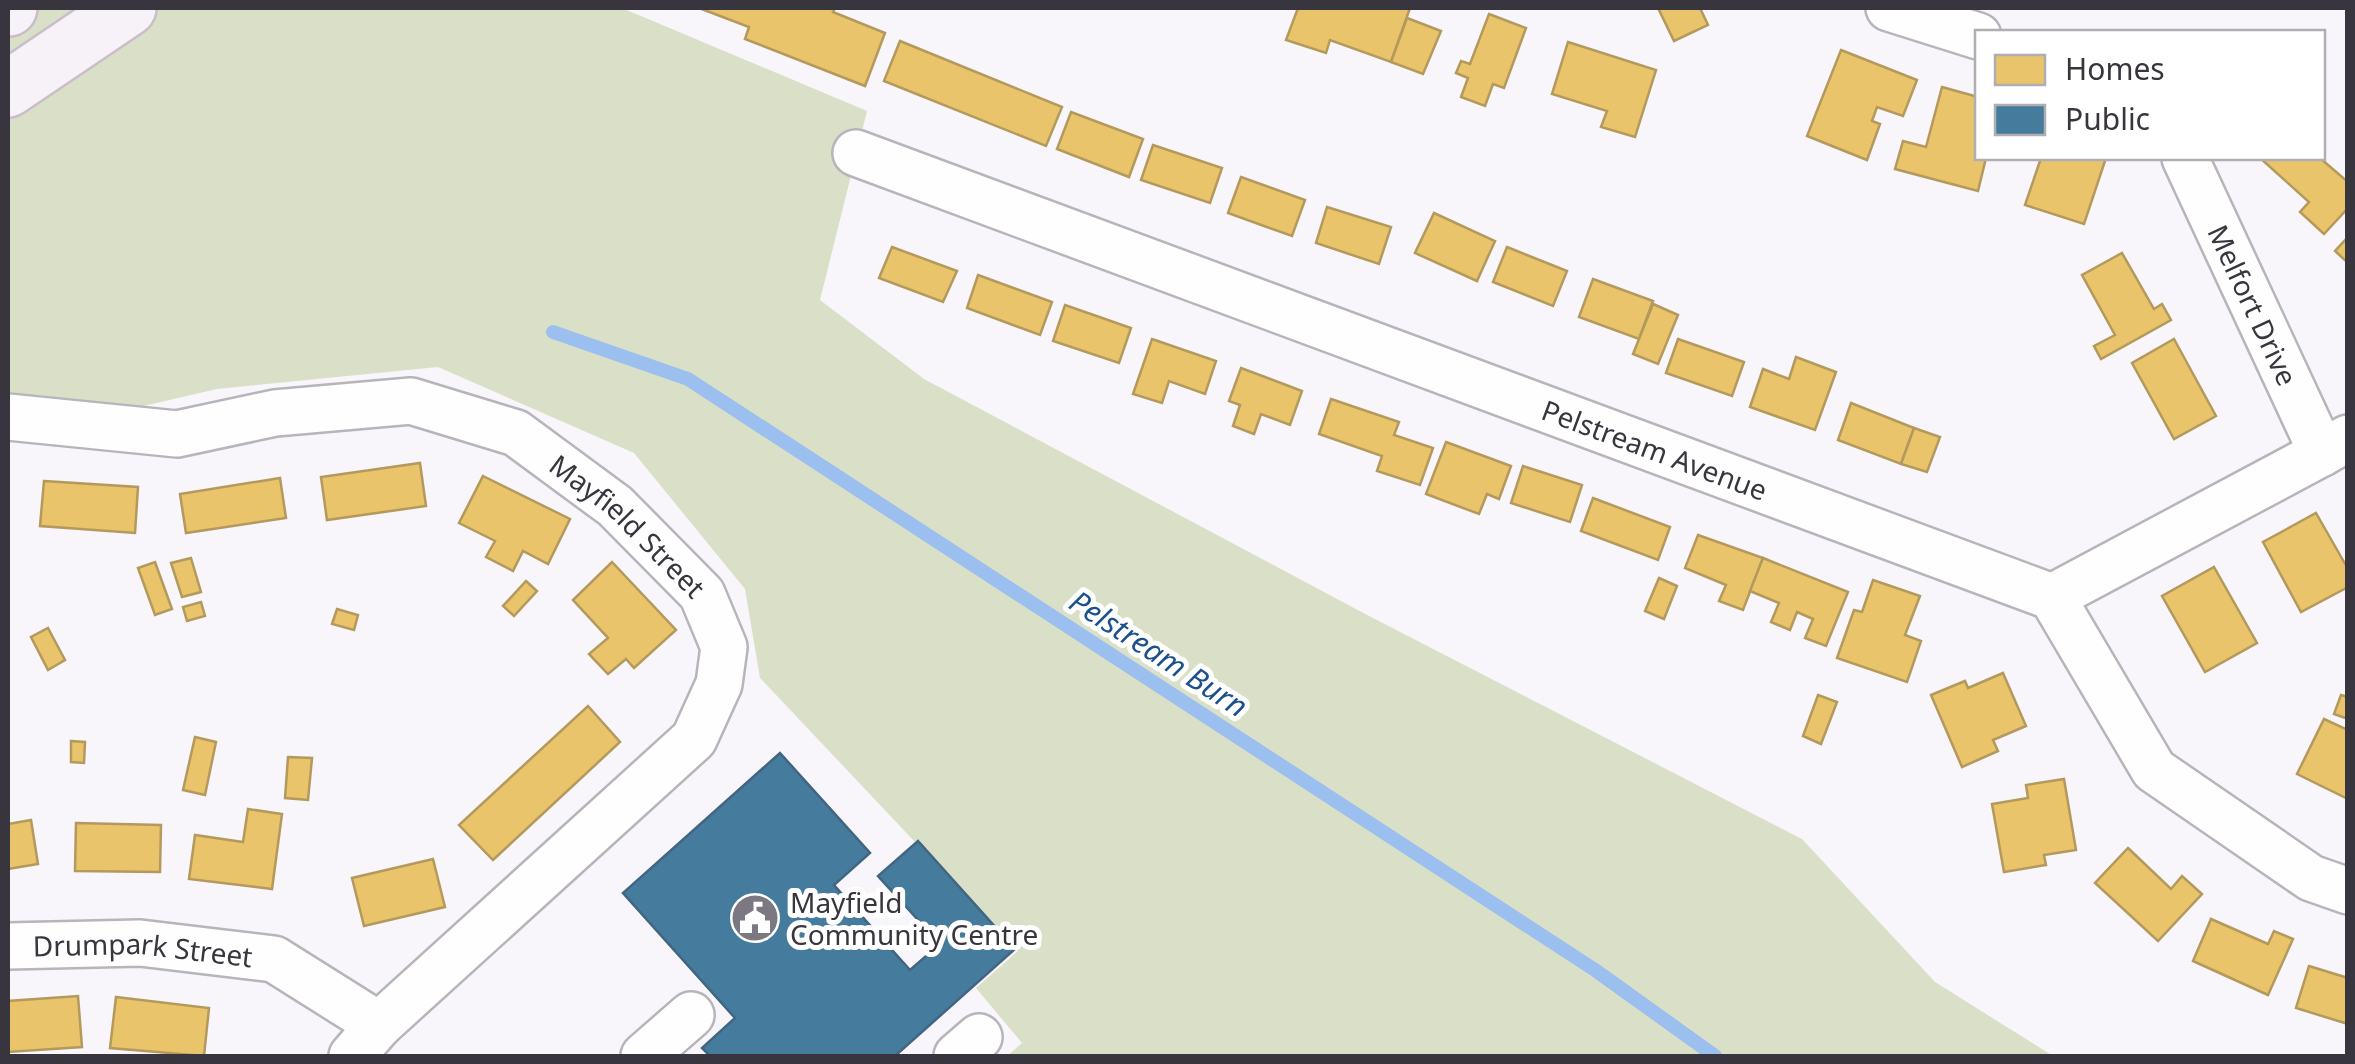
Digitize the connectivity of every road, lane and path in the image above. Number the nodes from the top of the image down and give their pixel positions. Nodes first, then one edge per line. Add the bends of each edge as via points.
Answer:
1 (128, 8) edge
2 (1890, 8) edge
3 (1975, 35) edge
4 (8, 89) edge
5 (856, 153) dead end
6 (2186, 160) edge
7 (8, 417) edge
8 (2335, 445) edge
9 (2052, 597) junction
10 (2348, 891) edge
11 (8, 946) edge
12 (692, 1015) dead end
13 (366, 1041) edge
14 (644, 1056) edge

1 - 4 main road
2 - 3 street
5 - 9 street, Pelstream Avenue
6 - 8 street, Melfort Drive
7 - 13 street, Mayfield Street via 177,434 275,413 411,401 516,433 614,506 702,594 724,647 719,684 694,739
8 - 9 street, Melfort Drive
9 - 10 street via 2154,770 2311,878
11 - 13 street, Drumpark Street via 140,944 274,959
12 - 14 street

